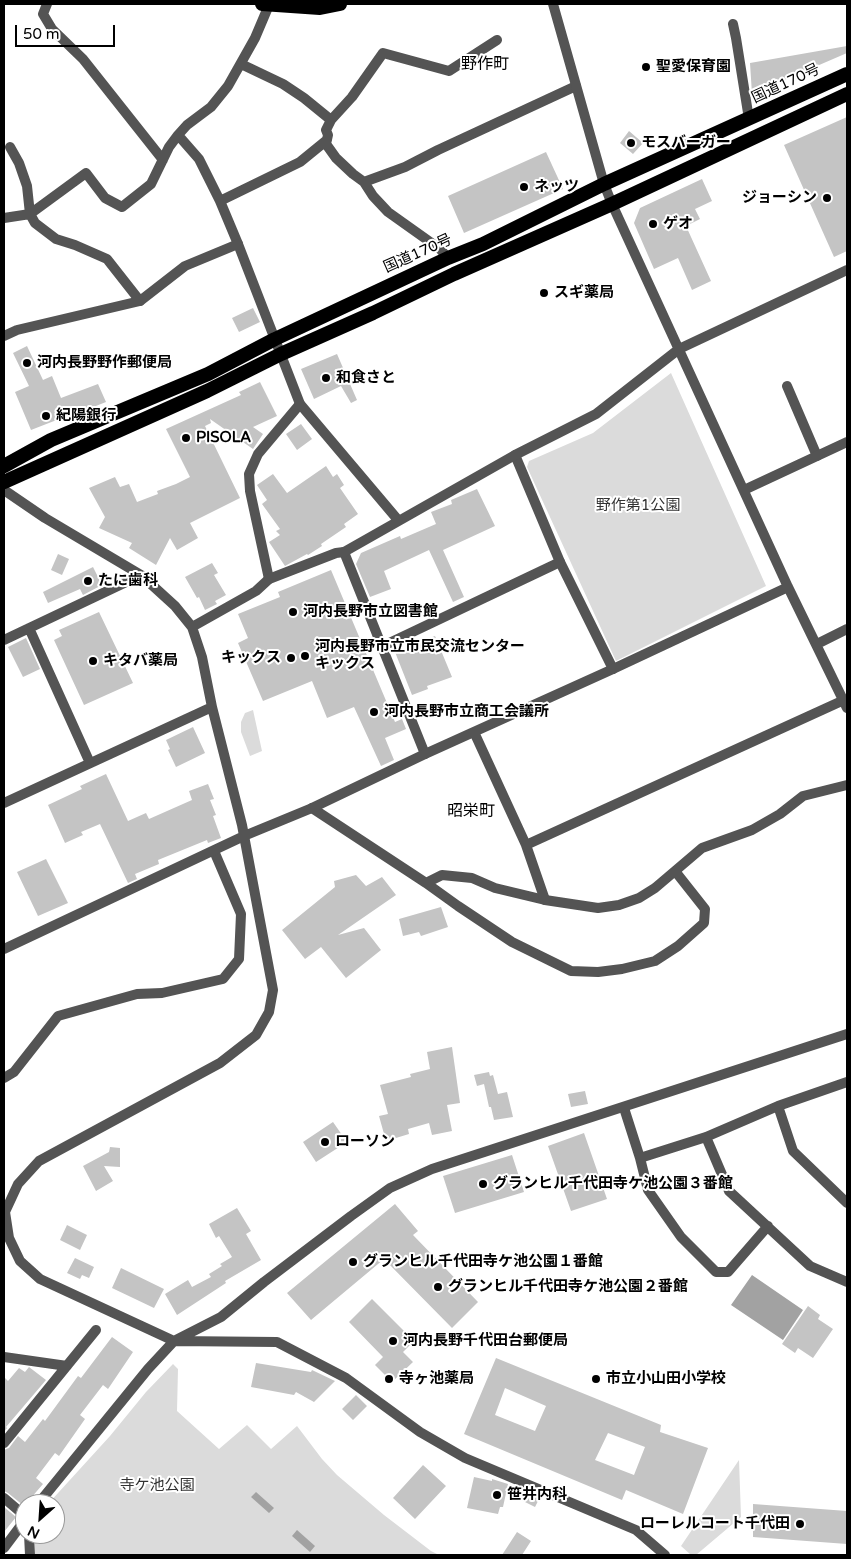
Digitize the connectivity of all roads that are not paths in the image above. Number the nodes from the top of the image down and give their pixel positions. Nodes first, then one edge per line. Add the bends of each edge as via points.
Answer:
1 (47, 4) edge
2 (265, 4) edge
3 (340, 4) edge
4 (553, 4) edge
5 (732, 24) dead end
6 (496, 40) dead end
7 (241, 64) junction
8 (847, 74) edge
9 (576, 86) junction
10 (847, 94) edge
11 (749, 119) junction
12 (331, 120) junction
13 (178, 135) junction
14 (327, 140) junction
15 (10, 147) dead end
16 (163, 160) junction
17 (364, 182) junction
18 (604, 184) junction
19 (220, 201) junction
20 (612, 204) junction
21 (30, 214) junction
22 (4, 218) edge
23 (238, 244) junction
24 (448, 258) junction
25 (847, 270) edge
26 (140, 301) junction
27 (4, 336) edge
28 (275, 339) junction
29 (679, 348) junction
30 (281, 354) junction
31 (787, 386) dead end
32 (300, 404) junction
33 (847, 442) edge
34 (515, 455) junction
35 (817, 456) junction
36 (4, 466) edge
37 (4, 482) edge
38 (4, 490) edge
39 (744, 490) junction
40 (398, 520) junction
41 (344, 552) junction
42 (560, 562) junction
43 (141, 575) junction
44 (269, 579) junction
45 (788, 586) junction
46 (192, 627) junction
47 (29, 628) junction
48 (847, 630) edge
49 (4, 640) edge
50 (817, 644) junction
51 (383, 646) junction
52 (613, 669) junction
53 (845, 704) edge
54 (212, 707) junction
55 (474, 732) junction
56 (425, 754) junction
57 (90, 763) junction
58 (847, 785) edge
59 (4, 803) edge
60 (312, 808) junction
61 (244, 836) junction
62 (526, 845) junction
63 (214, 851) junction
64 (675, 871) junction
65 (426, 883) junction
66 (545, 900) junction
67 (4, 949) edge
68 (847, 1034) edge
69 (4, 1078) edge
70 (847, 1082) edge
71 (778, 1106) junction
72 (624, 1108) junction
73 (706, 1137) junction
74 (640, 1158) junction
75 (847, 1202) edge
76 (4, 1212) edge
77 (768, 1226) junction
78 (847, 1282) edge
79 (96, 1330) dead end
80 (174, 1341) junction
81 (4, 1357) edge
82 (67, 1366) junction
83 (4, 1443) edge
84 (46, 1494) edge
85 (4, 1498) edge
86 (15, 1507) edge
87 (15, 1533) edge
88 (4, 1548) edge
89 (665, 1555) edge

1 - 16 street via 43,14 52,29 83,59
2 - 3 highway via 320,8
2 - 7 street via 255,38
4 - 9 street
5 - 11 street
6 - 12 street via 449,71 383,53
7 - 12 street via 283,84
7 - 13 street via 212,106
8 - 11 highway, 国道170号
9 - 17 street via 405,168
9 - 18 street
10 - 20 highway
11 - 18 highway, 国道170号
12 - 14 street via 326,130
13 - 16 street
13 - 19 street via 199,159
14 - 17 street via 326,144 336,158
14 - 19 street via 300,162
15 - 21 street via 27,186
16 - 21 street via 151,184 122,206 105,198 86,173
17 - 24 street via 388,212
18 - 20 street
18 - 24 highway, 国道170号
19 - 23 street
20 - 29 street
20 - 30 highway
21 - 22 street
21 - 26 street via 35,223 56,238 107,260
23 - 26 street via 185,266
23 - 28 street
24 - 28 highway, 国道170号
25 - 29 street
26 - 27 street via 17,330
28 - 30 street
28 - 36 highway, 国道170号 via 208,374 51,440
29 - 34 street via 596,414
29 - 39 street
30 - 32 street
30 - 37 highway
31 - 35 street
32 - 40 street
32 - 44 street via 258,454 249,474
33 - 35 street
34 - 40 street
34 - 42 street
35 - 39 street
38 - 43 street
39 - 45 street
40 - 41 street
41 - 44 street
41 - 51 street
42 - 51 street
42 - 52 street
43 - 46 street
43 - 47 street
44 - 46 street via 256,591
45 - 50 street
45 - 52 street
46 - 54 street
47 - 49 street
47 - 57 street
48 - 50 street
50 - 53 street
51 - 56 street
52 - 55 street
53 - 62 street
54 - 57 street
54 - 61 street
55 - 56 street
55 - 62 street
56 - 60 street
57 - 59 street
58 - 64 street via 803,796 752,830 702,848
60 - 61 street
60 - 65 street
61 - 63 street
61 - 76 street via 273,990 268,1012 256,1035 220,1063 39,1162 18,1184
62 - 66 street
63 - 67 street
63 - 69 street via 241,914 239,959 223,979 162,993 137,994 58,1016 14,1072
64 - 65 street via 705,909 704,923 655,961 598,972 571,971 512,942
64 - 66 street via 640,898 619,905 598,908
65 - 66 street via 442,876 472,878 495,888
68 - 72 street
70 - 71 street
71 - 73 street
71 - 75 street via 792,1151
72 - 74 street
72 - 80 street via 432,1169 390,1188 221,1317
73 - 74 street
73 - 77 street via 730,1191
74 - 77 street via 648,1190 681,1237 716,1272 728,1272
76 - 80 street via 9,1238 20,1260 40,1279
77 - 78 street via 810,1266
79 - 82 street
80 - 84 street
80 - 89 street via 277,1342 346,1378 420,1432 465,1458 636,1530
81 - 82 street
82 - 83 street
85 - 86 street
87 - 88 street

